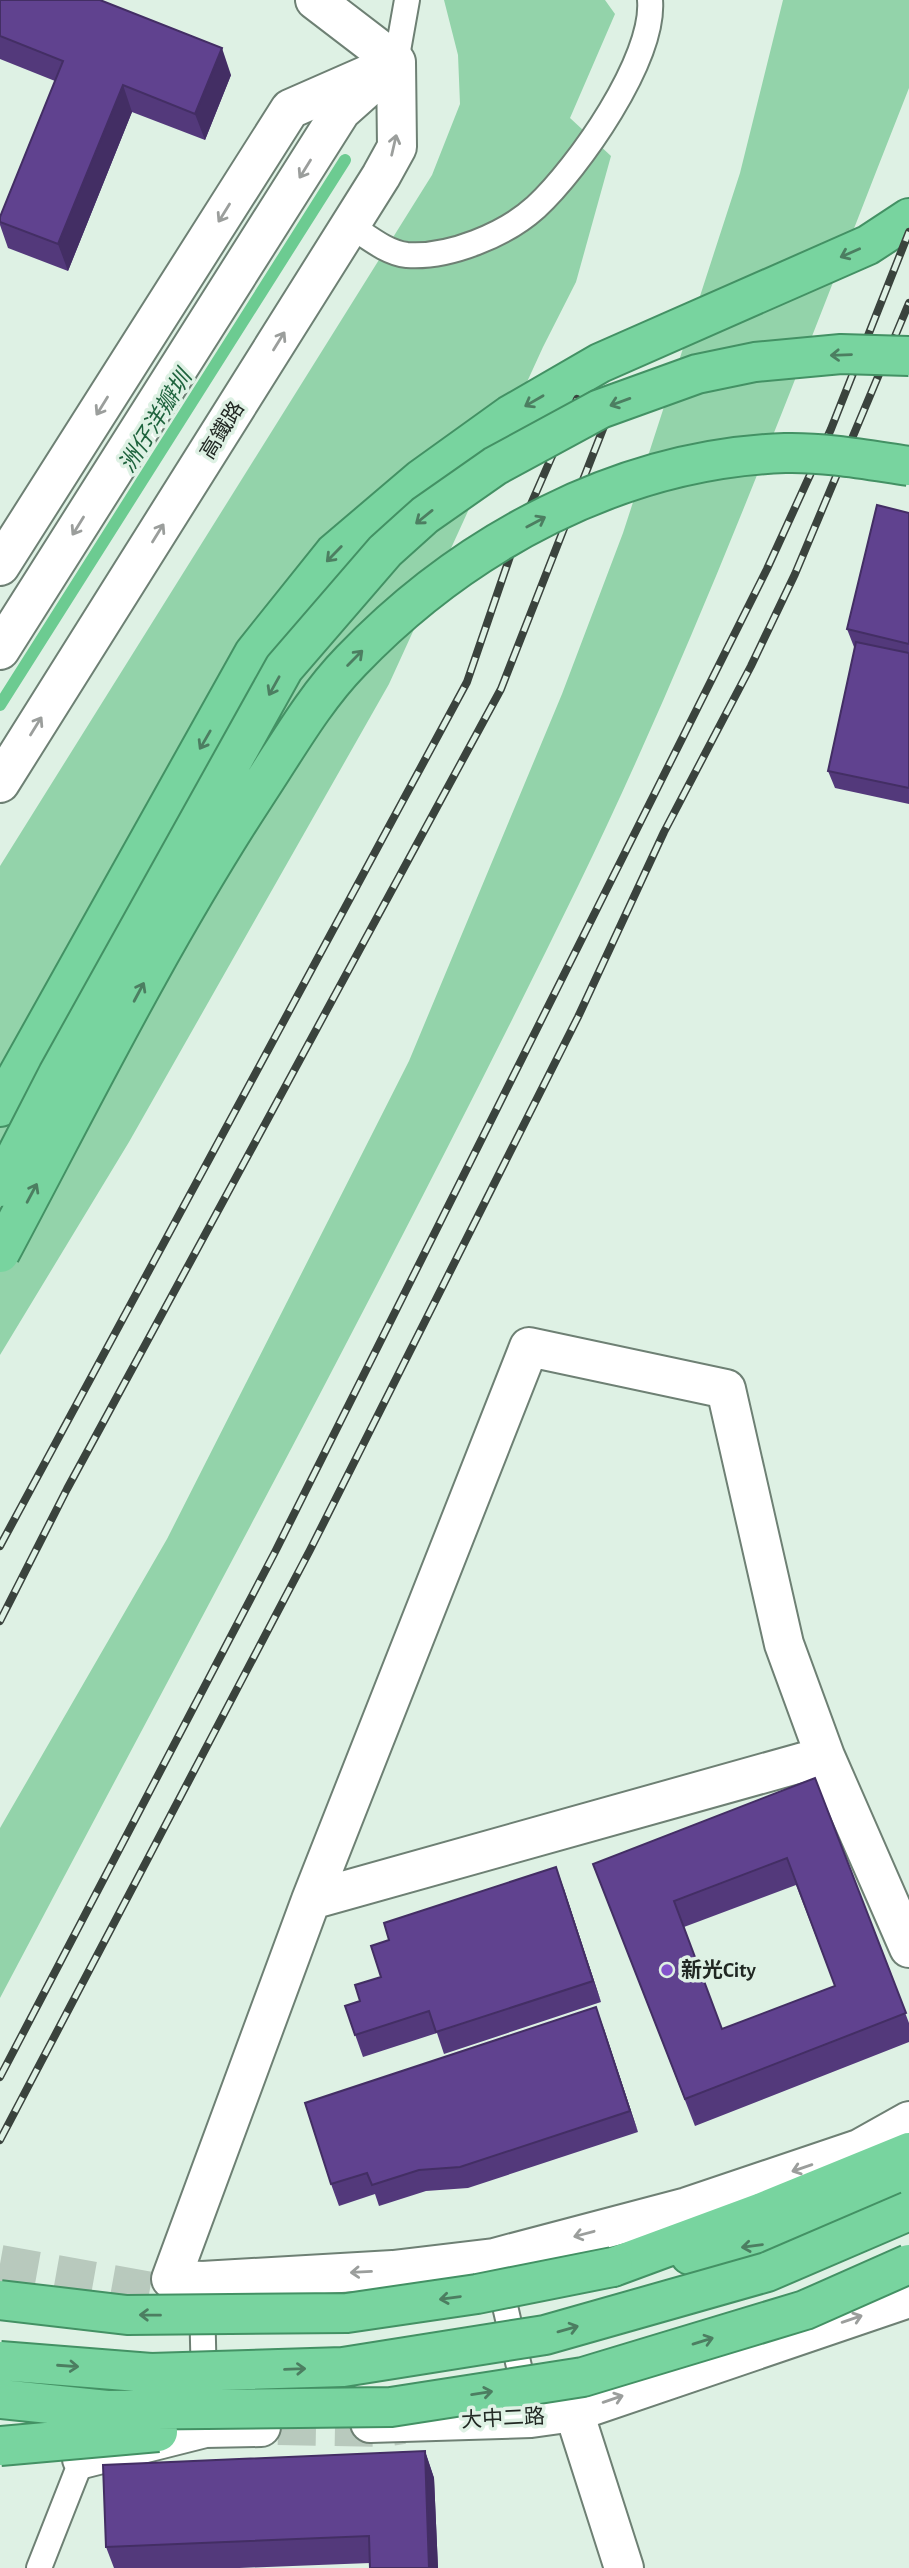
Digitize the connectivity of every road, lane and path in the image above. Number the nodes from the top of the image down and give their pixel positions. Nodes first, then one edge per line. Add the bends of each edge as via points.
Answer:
1 (315, 0) edge
2 (407, 0) edge
3 (650, 0) edge
4 (396, 62) junction
5 (909, 218) edge
6 (351, 226) junction
7 (909, 356) edge
8 (909, 466) edge
9 (0, 566) edge
10 (0, 650) edge
11 (0, 783) edge
12 (0, 1107) edge
13 (0, 1187) edge
14 (0, 1253) edge
15 (825, 1756) junction
16 (311, 1900) junction
17 (909, 1948) edge
18 (909, 2122) edge
19 (909, 2152) edge
20 (909, 2191) edge
21 (909, 2211) edge
22 (494, 2258) junction
23 (909, 2264) edge
24 (613, 2267) junction
25 (186, 2280) junction
26 (909, 2298) edge
27 (0, 2300) edge
28 (0, 2361) edge
29 (0, 2399) edge
30 (391, 2407) junction
31 (574, 2412) junction
32 (531, 2418) junction
33 (205, 2428) junction
34 (0, 2446) edge
35 (82, 2459) joint
36 (39, 2568) edge
37 (624, 2568) edge

1 - 4 street
2 - 4 lane
3 - 6 lane via 641,50 610,112 571,167 534,208 499,231 461,247 423,254 394,253
6 -> 4 street, 高鐵路 via 397,147
4 -> 9 street via 290,109
4 -> 10 street via 341,111
5 -> 12 highway via 868,245 600,363 510,415 421,479 334,553 254,653
11 -> 6 street, 高鐵路
7 -> 13 highway, bridge via 841,354 755,362 696,374 600,409 495,466 425,515 385,551 284,668
14 -> 8 highway, bridge via 199,880 315,705 349,662 391,622 469,559 513,534 567,505 650,475 719,459 787,453
15 - 16 street
15 - 16 street via 784,1644 726,1389 528,1347
15 - 17 street
16 - 25 street
18 -> 22 street via 859,2149 687,2207
19 - 24 highway
20 -> 24 highway via 769,2244
28 -> 21 highway, bridge via 151,2372 343,2367 545,2335 767,2272
22 -> 25 street via 393,2270
22 - 32 lane
30 -> 23 highway, bridge via 583,2377 805,2310
24 -> 27 highway, bridge via 347,2313 128,2315
25 - 33 lane
31 -> 26 street, 大中二路
29 - 30 highway, bridge via 107,2410
30 - 34 highway, bridge via 349,2420 287,2427 198,2429
31 - 32 street, 大中二路
31 - 37 street
32 - 33 street, 大中二路
33 - 35 street, 大中二路
35 - 36 lane

